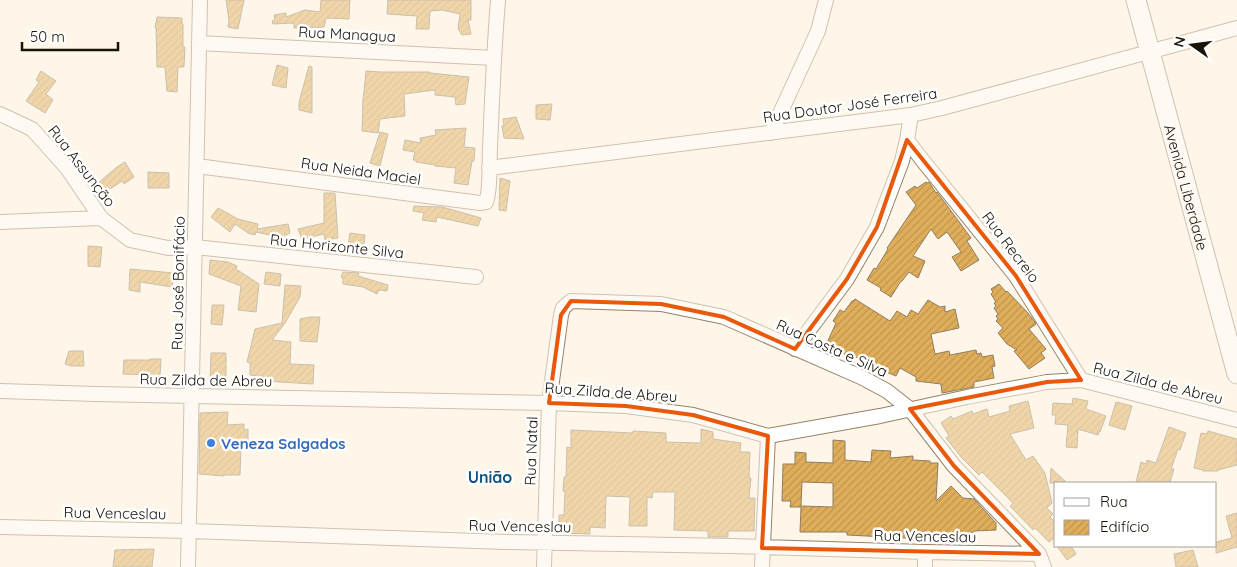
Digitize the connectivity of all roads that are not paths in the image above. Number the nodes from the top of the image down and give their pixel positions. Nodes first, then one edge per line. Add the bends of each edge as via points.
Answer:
1 (200, 0) edge
2 (498, 0) edge
3 (826, 0) edge
4 (1136, 0) edge
5 (1237, 28) edge
6 (199, 43) junction
7 (1150, 51) junction
8 (494, 58) junction
9 (0, 114) edge
10 (911, 115) junction
11 (771, 132) junction
12 (907, 140) junction
13 (197, 166) junction
14 (488, 168) junction
15 (101, 218) junction
16 (0, 222) edge
17 (195, 247) junction
18 (476, 277) dead end
19 (564, 308) joint
20 (795, 348) junction
21 (1237, 374) edge
22 (1081, 380) junction
23 (0, 391) edge
24 (192, 396) junction
25 (549, 404) junction
26 (910, 409) junction
27 (1237, 420) edge
28 (768, 436) junction
29 (0, 527) edge
30 (189, 531) junction
31 (545, 543) junction
32 (762, 548) junction
33 (925, 552) junction
34 (1042, 560) edge
35 (188, 567) edge
36 (544, 567) edge
37 (762, 567) edge
38 (925, 567) edge

1 - 6 street, Rua José Bonifácio
2 - 8 street, Rua Neida Maciel
3 - 11 street via 818,31
4 - 7 main road, Avenida Liberdade
5 - 7 street, Rua Doutor José Ferreira
6 - 8 street, Rua Managua
6 - 13 street, Rua José Bonifácio
7 - 10 street, Rua Doutor José Ferreira
7 - 21 main road, Avenida Liberdade
8 - 14 street, Rua Neida Maciel
9 - 15 street, Rua Assunção via 32,129 67,168
10 - 11 street, Rua Doutor José Ferreira
10 - 12 street
11 - 14 street, Rua Doutor José Ferreira
12 - 20 street via 876,227 847,279
12 - 22 street, Rua Recreio via 1016,276
13 - 14 street, Rua Neida Maciel via 480,203 486,202 488,196
13 - 17 street, Rua José Bonifácio
15 - 16 street
15 - 17 street, Rua Assunção via 130,240 168,248
17 - 18 street, Rua Horizonte Silva
17 - 24 street, Rua José Bonifácio
19 - 20 street, Rua Costa e Silva via 570,301 661,304 724,318
19 - 25 street, Rua Natal
20 - 26 street, Rua Costa e Silva via 863,378
22 - 26 street, Rua Zilda de Abreu via 1047,382
22 - 27 street, Rua Zilda de Abreu
23 - 24 street, Rua Zilda de Abreu
24 - 25 street, Rua Zilda de Abreu
24 - 30 street, Rua José Bonifácio
25 - 28 street, Rua Zilda de Abreu via 626,406 693,415
25 - 31 street, Rua Natal
26 - 28 street, Rua Zilda de Abreu
26 - 34 street, Rua Costa e Silva via 954,466
28 - 32 street
29 - 30 street, Rua Venceslau
30 - 31 street, Rua Venceslau
30 - 35 street, Rua José Bonifácio
31 - 32 street, Rua Venceslau
31 - 36 street, Rua Natal
32 - 33 street, Rua Venceslau
32 - 37 street
33 - 34 street, Rua Venceslau
33 - 38 street

